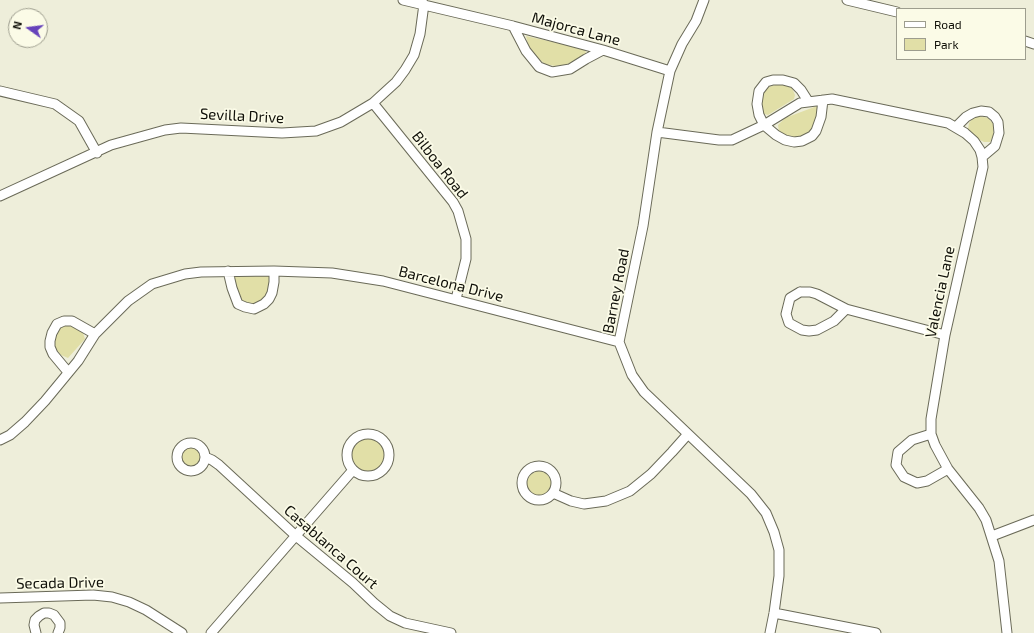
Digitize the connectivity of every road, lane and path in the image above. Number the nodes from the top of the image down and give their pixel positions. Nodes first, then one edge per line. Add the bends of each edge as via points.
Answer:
1 (403, 0) edge
2 (704, 0) edge
3 (848, 0) edge
4 (424, 4) junction
5 (896, 12) edge
6 (513, 26) junction
7 (603, 50) junction
8 (670, 71) junction
9 (0, 91) edge
10 (823, 100) junction
11 (808, 101) junction
12 (373, 103) junction
13 (764, 125) junction
14 (956, 127) junction
15 (657, 132) junction
16 (97, 152) junction
17 (982, 158) junction
18 (0, 196) edge
19 (228, 271) junction
20 (274, 271) junction
21 (456, 299) junction
22 (846, 309) junction
23 (95, 334) junction
24 (944, 335) junction
25 (619, 342) junction
26 (68, 372) junction
27 (688, 434) junction
28 (931, 434) junction
29 (0, 440) edge
30 (205, 457) dead end
31 (948, 469) junction
32 (353, 470) junction
33 (553, 493) dead end
34 (1034, 520) edge
35 (296, 536) junction
36 (992, 536) junction
37 (48, 596) junction
38 (0, 598) edge
39 (49, 613) junction
40 (774, 613) junction
41 (36, 633) edge
42 (58, 633) edge
43 (182, 633) edge
44 (211, 633) edge
45 (451, 633) edge
46 (770, 633) edge
47 (876, 633) edge
48 (1007, 633) edge

1 - 4 street, Majorca Lane
2 - 8 street, Barney Road
3 - 5 street
4 - 6 street, Majorca Lane
4 - 12 street, Sevilla Drive via 420,34 406,70
6 - 7 street, Majorca Lane
6 - 7 street via 526,51 539,67 552,72 570,69
7 - 8 street, Majorca Lane
8 - 15 street, Barney Road
9 - 16 street via 55,104 79,121
10 - 11 street
10 - 13 street via 816,131 802,141 785,140
10 - 14 street via 948,123
11 - 13 street via 800,103
11 - 13 street via 794,83 783,80 766,82 759,91 758,104 759,115
12 - 16 street, Sevilla Drive via 341,122 316,131 282,133 181,128 111,145
12 - 21 street, Bilboa Road via 458,211 466,238 466,259
13 - 15 street via 732,140
14 - 17 street via 974,141
14 - 17 street via 966,117 977,112 989,112 995,117 999,133 995,146
15 - 25 street, Barney Road via 643,226
16 - 18 street, Sevilla Drive
17 - 24 street, Valencia Lane via 983,167
19 - 20 street, Barcelona Drive
19 - 20 street via 238,304 254,309 270,299
19 - 23 street, Barcelona Drive via 185,274 152,284 128,301
20 - 21 street, Barcelona Drive via 332,273
21 - 25 street, Barcelona Drive
22 - 22 street via 817,294 800,292 790,298 786,314 789,323 796,328 809,331 817,330 834,321
22 - 24 street
23 - 26 street, Barcelona Drive
23 - 26 street via 72,321 57,324 52,332 50,347
24 - 28 street, Valencia Lane
25 - 27 street, Barney Road via 632,375 644,392
26 - 29 street, Barcelona Drive via 25,422
27 - 33 street via 651,474 630,491 612,499 584,504
27 - 40 street, Barney Road via 751,494 766,513 779,550 779,576
28 - 31 street, Valencia Lane
28 - 31 street via 912,440 898,452 896,465 904,477 917,483 927,481
30 - 35 street, Casablanca Court via 219,465
31 - 36 street, Valencia Lane via 986,520
32 - 32 street via 346,453 352,440 364,433 382,438 389,450 389,460 384,468 376,474 367,476
32 - 35 street
34 - 36 street
35 - 44 street
35 - 45 street, Casablanca Court via 390,616 405,623
36 - 48 street, Valencia Lane via 999,560
37 - 38 street, Secada Drive
37 - 39 street
37 - 43 street, Secada Drive via 112,597 146,610
39 - 41 street via 44,613 35,620
39 - 42 street via 60,623
40 - 46 street, Barney Road
40 - 47 street

